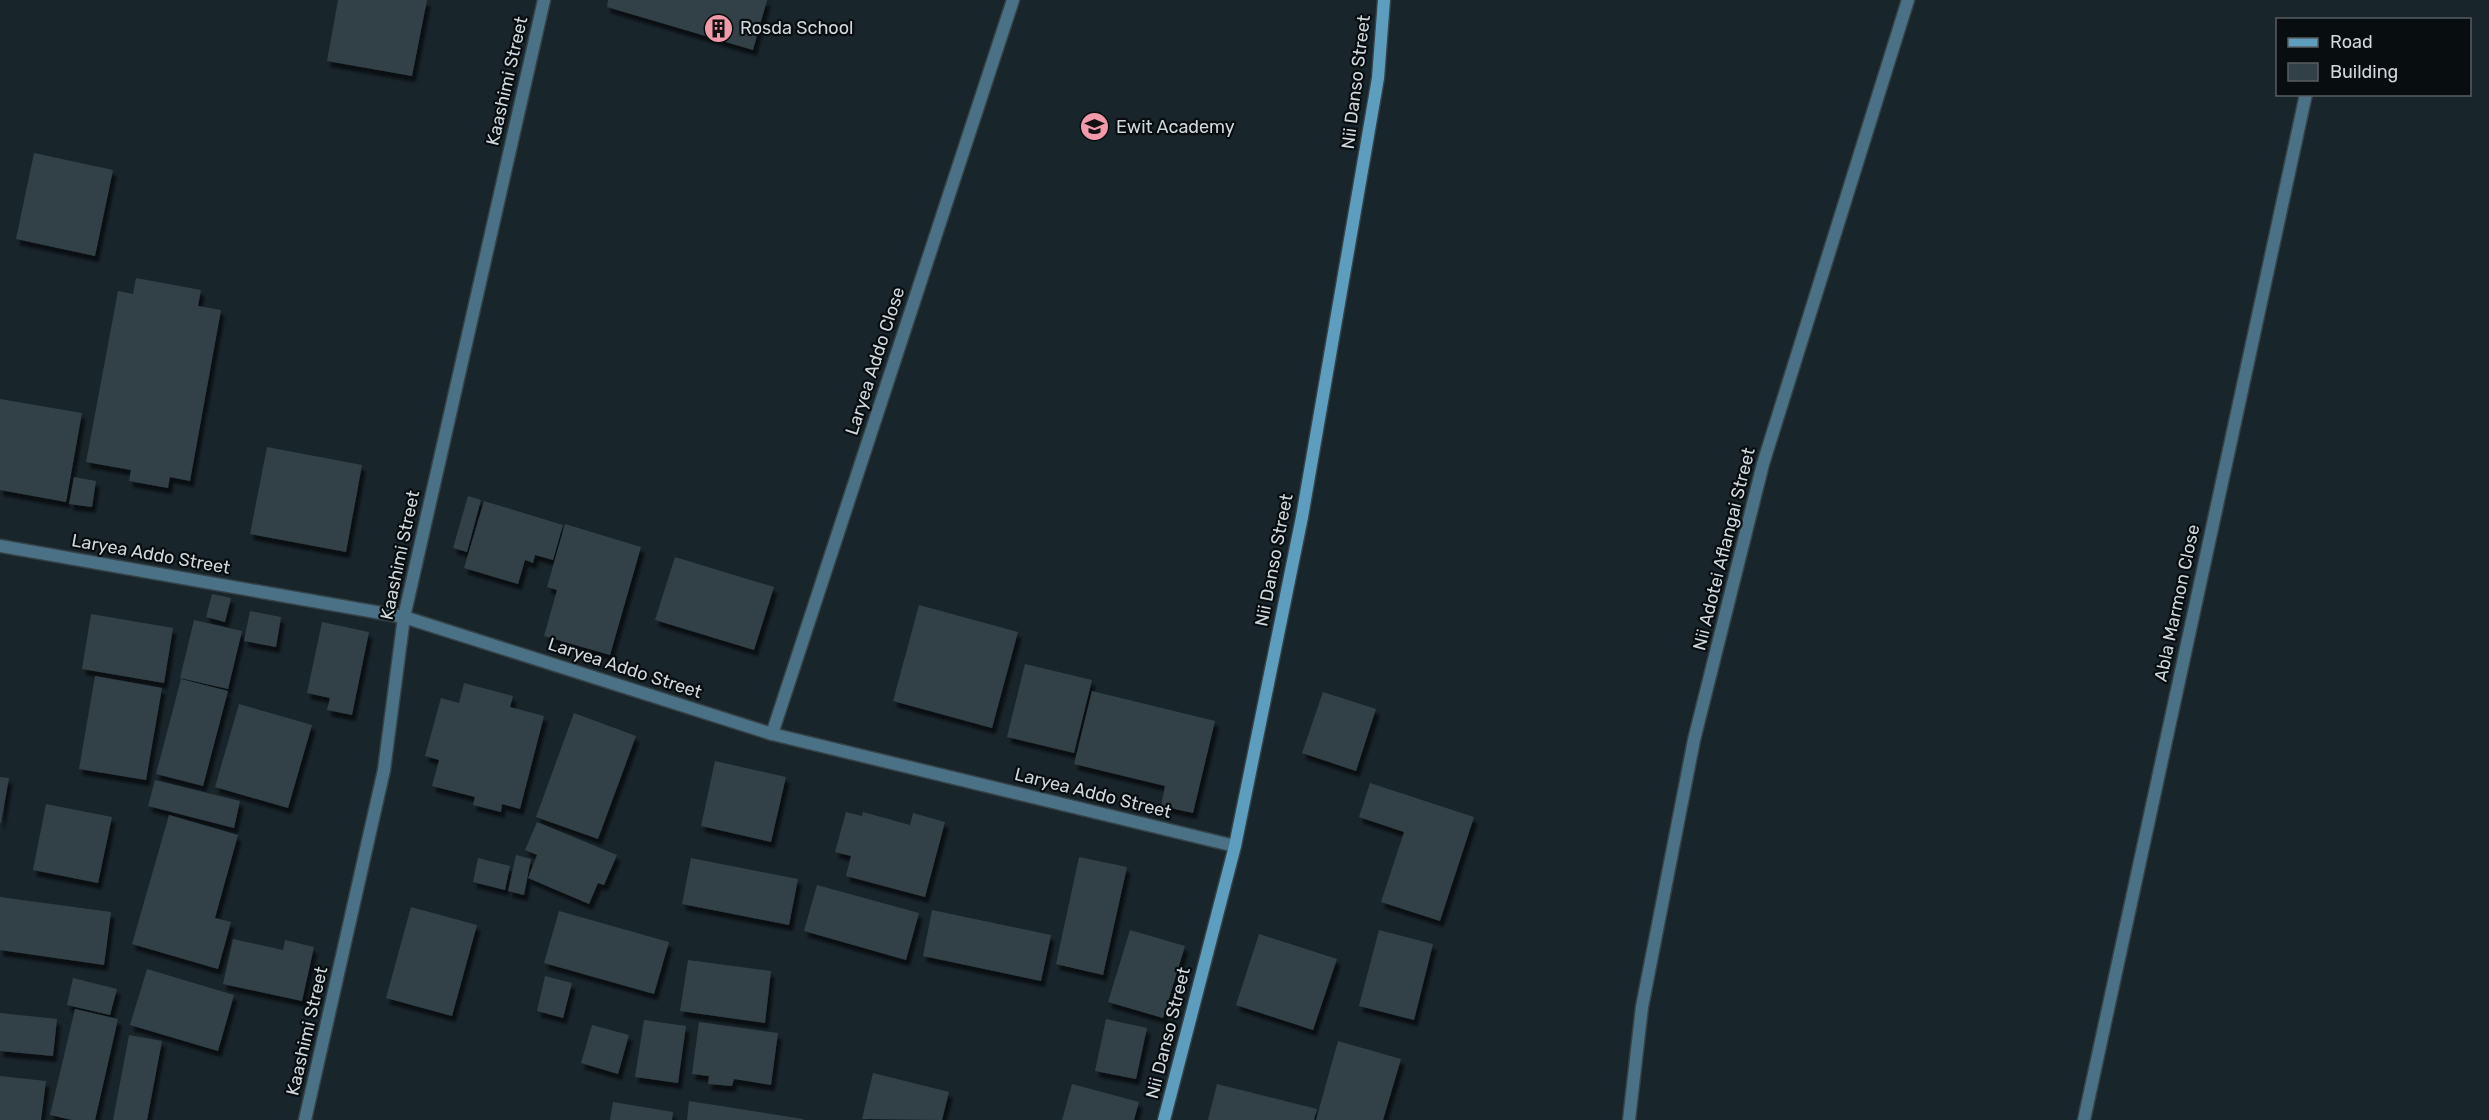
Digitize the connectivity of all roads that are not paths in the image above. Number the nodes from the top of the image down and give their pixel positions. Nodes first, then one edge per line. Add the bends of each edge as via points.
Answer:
1 (543, 0) edge
2 (1013, 0) edge
3 (1384, 0) edge
4 (1908, 0) edge
5 (2306, 96) edge
6 (0, 546) edge
7 (404, 617) junction
8 (772, 734) junction
9 (1234, 846) junction
10 (305, 1120) edge
11 (1164, 1120) edge
12 (1629, 1120) edge
13 (2084, 1120) edge

1 - 7 street, Kaashimi Street
2 - 8 street, Laryea Addo Close
3 - 9 street, Nii Danso Street via 1378,78 1354,227 1302,517
4 - 12 street, Nii Adotei Aflangai Street via 1763,464 1694,740 1642,1007
5 - 13 street, Abla Marmon Close
6 - 7 street, Laryea Addo Street
7 - 8 street, Laryea Addo Street
7 - 10 street, Kaashimi Street via 384,770
8 - 9 street, Laryea Addo Street
9 - 11 street, Nii Danso Street

